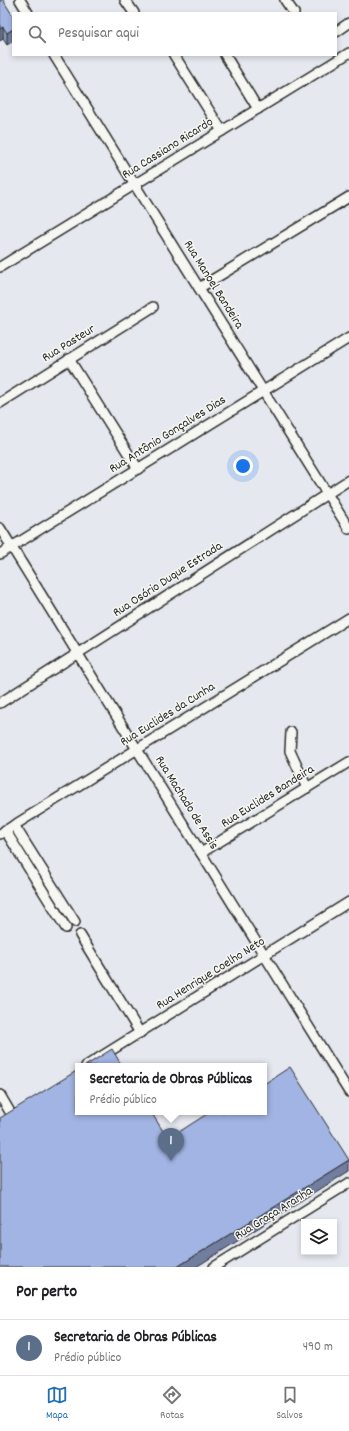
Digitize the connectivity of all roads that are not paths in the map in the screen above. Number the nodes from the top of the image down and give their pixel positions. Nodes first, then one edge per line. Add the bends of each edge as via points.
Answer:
1 (20, 0) edge
2 (125, 0) edge
3 (285, 0) edge
4 (27, 12) edge
5 (133, 12) edge
6 (293, 12) edge
7 (349, 23) edge
8 (337, 31) edge
9 (349, 53) edge
10 (55, 56) edge
11 (175, 56) edge
12 (225, 56) edge
13 (258, 109) junction
14 (222, 131) junction
15 (135, 185) junction
16 (349, 197) edge
17 (0, 267) edge
18 (199, 288) junction
19 (153, 307) dead end
20 (349, 338) edge
21 (70, 358) junction
22 (263, 391) junction
23 (0, 403) edge
24 (138, 469) junction
25 (349, 480) edge
26 (326, 494) junction
27 (0, 528) edge
28 (349, 529) edge
29 (11, 547) junction
30 (0, 554) edge
31 (349, 618) edge
32 (78, 654) junction
33 (0, 703) edge
34 (291, 732) dead end
35 (137, 749) junction
36 (349, 762) edge
37 (307, 788) junction
38 (14, 825) junction
39 (3, 832) edge
40 (201, 853) junction
41 (349, 902) edge
42 (75, 922) dead end
43 (66, 928) dead end
44 (80, 935) dead end
45 (265, 956) junction
46 (140, 1033) junction
47 (91, 1063) edge
48 (349, 1092) edge
49 (0, 1095) edge
50 (0, 1119) edge
51 (349, 1183) edge
52 (214, 1267) edge

1 - 4 street
2 - 5 street
3 - 6 street
7 - 8 street
9 - 13 street, Rua Cassiano Ricardo
10 - 15 street, Rua Manoel Bandeira
11 - 14 street
12 - 13 street
13 - 14 street, Rua Cassiano Ricardo
14 - 15 street, Rua Cassiano Ricardo
15 - 17 street, Rua Cassiano Ricardo
15 - 18 street, Rua Manoel Bandeira
16 - 18 street
18 - 22 street, Rua Manoel Bandeira
19 - 21 street, Rua Pasteur
20 - 22 street, Rua Antônio Gonçalves Dias
21 - 23 street, Rua Pasteur
21 - 24 street
22 - 24 street, Rua Antônio Gonçalves Dias
22 - 26 street, Rua Manoel Bandeira
24 - 29 street, Rua Antônio Gonçalves Dias
25 - 26 street, Rua Osório Duque Estrada
26 - 28 street, Rua Manoel Bandeira
26 - 32 street, Rua Osório Duque Estrada
27 - 29 street, Rua Machado de Assis
29 - 30 street, Rua Antônio Gonçalves Dias
29 - 32 street, Rua Machado de Assis
31 - 35 street, Rua Euclides da Cunha
32 - 33 street, Rua Osório Duque Estrada
32 - 35 street, Rua Machado de Assis
34 - 37 street via 290,751
35 - 38 street, Rua Euclides da Cunha
35 - 40 street, Rua Machado de Assis
36 - 37 street, Rua Euclides Bandeira
37 - 40 street, Rua Euclides Bandeira
38 - 39 street, Rua Euclides da Cunha
38 - 42 street
39 - 43 street
40 - 45 street, Rua Machado de Assis
41 - 45 street, Rua Henrique Coelho Neto
44 - 46 street
45 - 46 street, Rua Henrique Coelho Neto
45 - 48 street, Rua Machado de Assis
46 - 47 street, Rua Henrique Coelho Neto
49 - 50 street via 14,1110
51 - 52 street, Rua Graça Aranha

